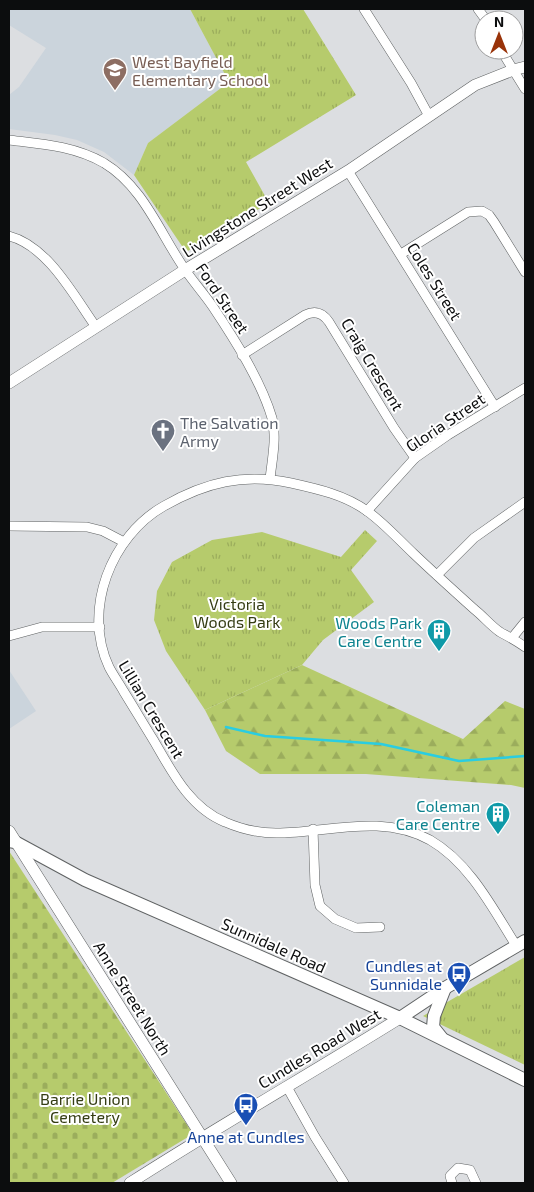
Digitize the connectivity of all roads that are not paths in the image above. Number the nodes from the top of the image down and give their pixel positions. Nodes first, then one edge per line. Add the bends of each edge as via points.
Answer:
1 (364, 9) edge
2 (507, 60) edge
3 (525, 67) edge
4 (513, 70) junction
5 (525, 89) edge
6 (430, 116) junction
7 (9, 140) edge
8 (348, 171) junction
9 (9, 236) edge
10 (401, 254) junction
11 (185, 270) junction
12 (525, 272) edge
13 (96, 327) junction
14 (242, 355) junction
15 (9, 383) edge
16 (525, 388) edge
17 (495, 407) junction
18 (415, 458) junction
19 (270, 479) junction
20 (525, 502) edge
21 (367, 511) junction
22 (9, 526) edge
23 (124, 542) junction
24 (437, 575) junction
25 (525, 622) edge
26 (100, 627) junction
27 (9, 636) edge
28 (512, 638) junction
29 (525, 647) edge
30 (313, 829) junction
31 (11, 838) edge
32 (380, 927) dead end
33 (521, 944) edge
34 (445, 988) junction
35 (400, 1018) junction
36 (441, 1037) junction
37 (525, 1080) edge
38 (287, 1086) junction
39 (202, 1137) junction
40 (130, 1183) edge
41 (231, 1183) edge
42 (344, 1183) edge
43 (452, 1183) edge
44 (476, 1183) edge

1 - 6 street
2 - 4 street
3 - 4 street, Livingstone Street West
4 - 5 street
4 - 6 street, Livingstone Street West via 475,85
6 - 8 street, Livingstone Street West
7 - 11 street, Ford Street via 82,152 124,178 141,198
8 - 10 street, Coles Street
8 - 11 street, Livingstone Street West
9 - 13 street via 28,243 53,267
10 - 12 street via 468,212 482,211 494,222
10 - 17 street, Coles Street
11 - 13 street, Livingstone Street West
11 - 14 street, Ford Street via 213,307
13 - 15 street, Livingstone Street West
14 - 18 street, Craig Crescent via 305,315 322,314
14 - 19 street, Ford Street via 272,420
16 - 17 street, Gloria Street
17 - 18 street, Gloria Street
18 - 21 street, Gloria Street
19 - 21 street, Lillian Crescent via 327,491
19 - 23 street, Lillian Crescent via 222,481 188,493 151,513
20 - 24 street via 474,538
21 - 24 street, Lillian Crescent
22 - 23 street via 87,526
23 - 26 street, Lillian Crescent via 104,584
24 - 28 street, Lillian Crescent via 499,631
25 - 28 street
26 - 27 street via 42,627
26 - 30 street, Lillian Crescent via 108,666 180,785 199,805 222,821 249,831 276,833
28 - 29 street, Lillian Crescent
30 - 32 street via 315,885 320,906 335,919 356,928
30 - 33 street, Lillian Crescent via 384,826 427,839 448,851 466,870
31 - 35 main road, Sunnidale Road via 85,880
31 - 39 street, Anne Street North
33 - 34 main road, Cundles Road West
34 - 35 main road, Cundles Road West
34 - 36 main road via 433,1027
35 - 36 main road, Sunnidale Road
35 - 38 street, Cundles Road West
36 - 37 main road, Sunnidale Road
38 - 39 street, Cundles Road West
38 - 42 street
39 - 40 street, Cundles Road West
39 - 41 street, Anne Street North
43 - 44 street via 450,1176 458,1168 470,1170

